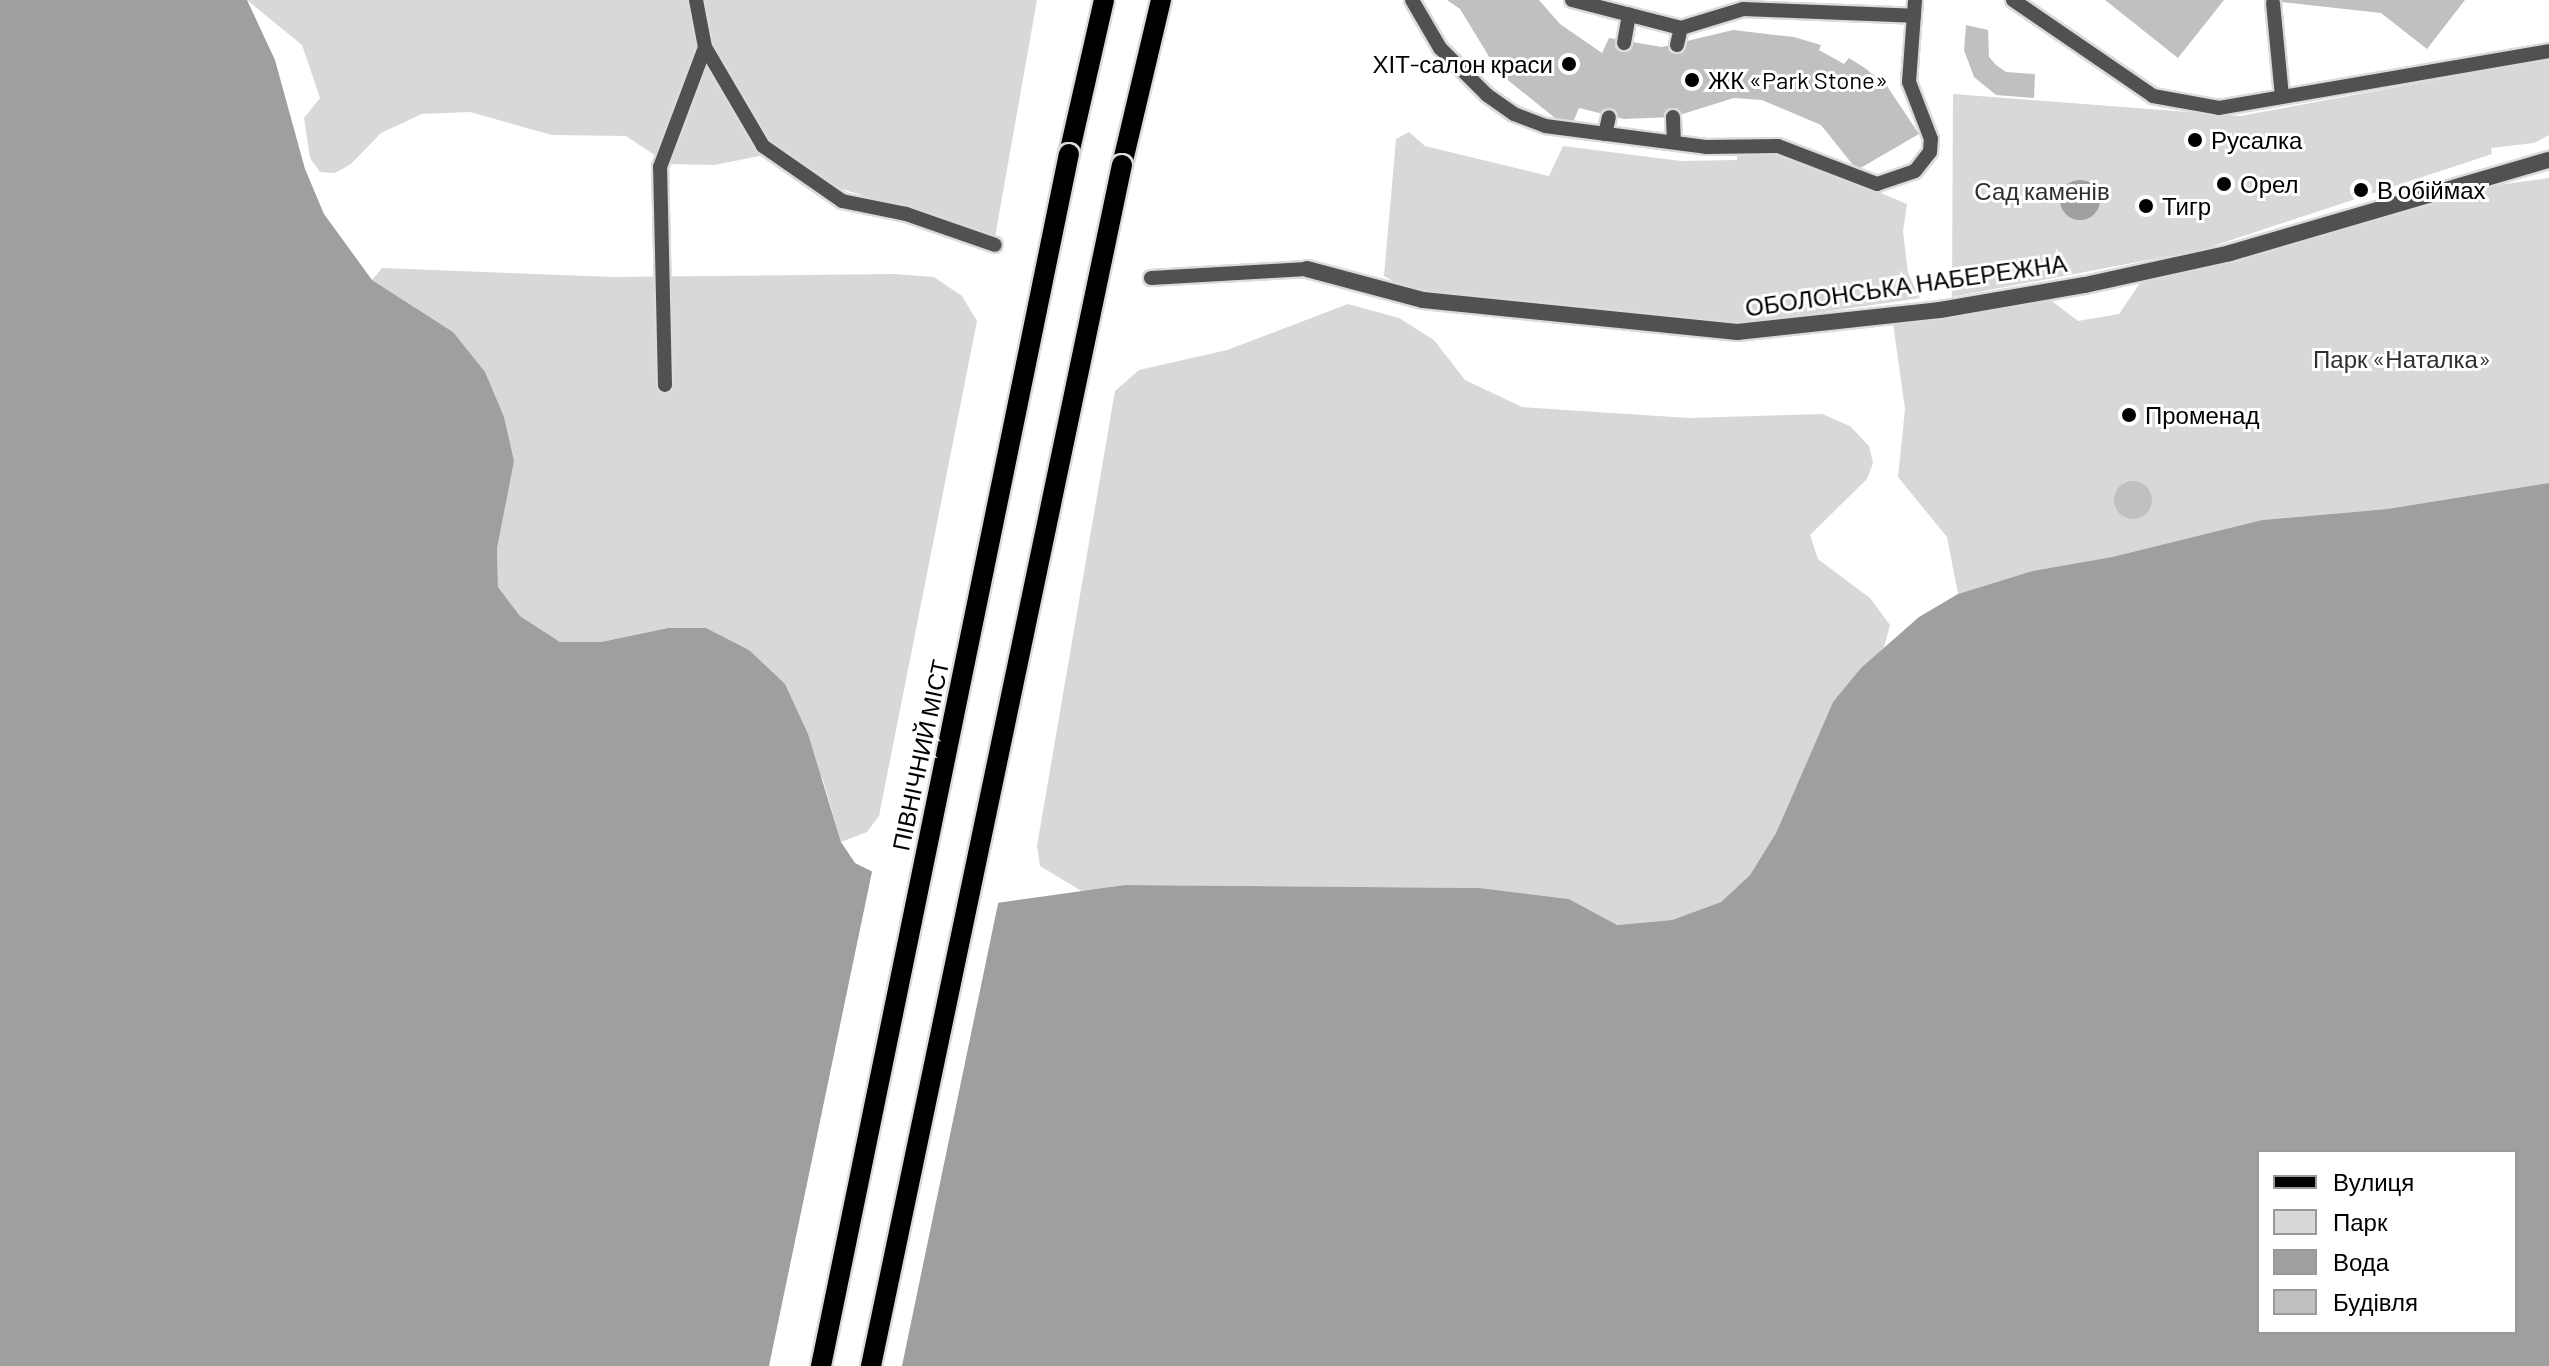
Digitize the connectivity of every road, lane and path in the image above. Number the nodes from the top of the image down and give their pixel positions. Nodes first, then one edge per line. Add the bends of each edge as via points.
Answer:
1 (696, 0) edge
2 (1104, 0) edge
3 (1161, 0) edge
4 (1412, 0) edge
5 (1572, 0) edge
6 (1915, 0) edge
7 (2013, 0) edge
8 (2273, 3) dead end
9 (1629, 14) junction
10 (1914, 16) junction
11 (1681, 28) junction
12 (1624, 43) dead end
13 (1677, 45) dead end
14 (705, 47) junction
15 (2549, 51) edge
16 (2282, 97) junction
17 (1609, 117) dead end
18 (1673, 117) dead end
19 (1605, 134) junction
20 (1674, 142) junction
21 (2549, 160) edge
22 (995, 245) dead end
23 (1307, 269) joint
24 (1151, 278) dead end
25 (665, 385) dead end
26 (821, 1366) edge
27 (871, 1366) edge

1 - 14 lane
2 - 26 main road, ПІВНІЧНИЙ МІСТ, bridge
3 - 27 main road, bridge
4 - 19 lane via 1440,48 1514,114 1545,126
5 - 9 lane via 1594,10
6 - 10 lane
7 - 16 lane via 2153,96 2219,108
8 - 16 lane
9 - 11 lane
9 - 12 lane
10 - 11 lane via 1743,9
10 - 20 lane via 1909,82 1931,139 1930,152 1915,171 1877,184 1778,146
11 - 13 lane
14 - 22 lane via 763,146 842,201 906,214
14 - 25 lane via 660,167
15 - 16 lane
17 - 19 lane
18 - 20 lane
19 - 20 lane
21 - 23 street, ОБОЛОНСЬКА НАБЕРЕЖНА via 2230,253 2096,283 1940,310 1737,332 1423,300
23 - 24 lane

